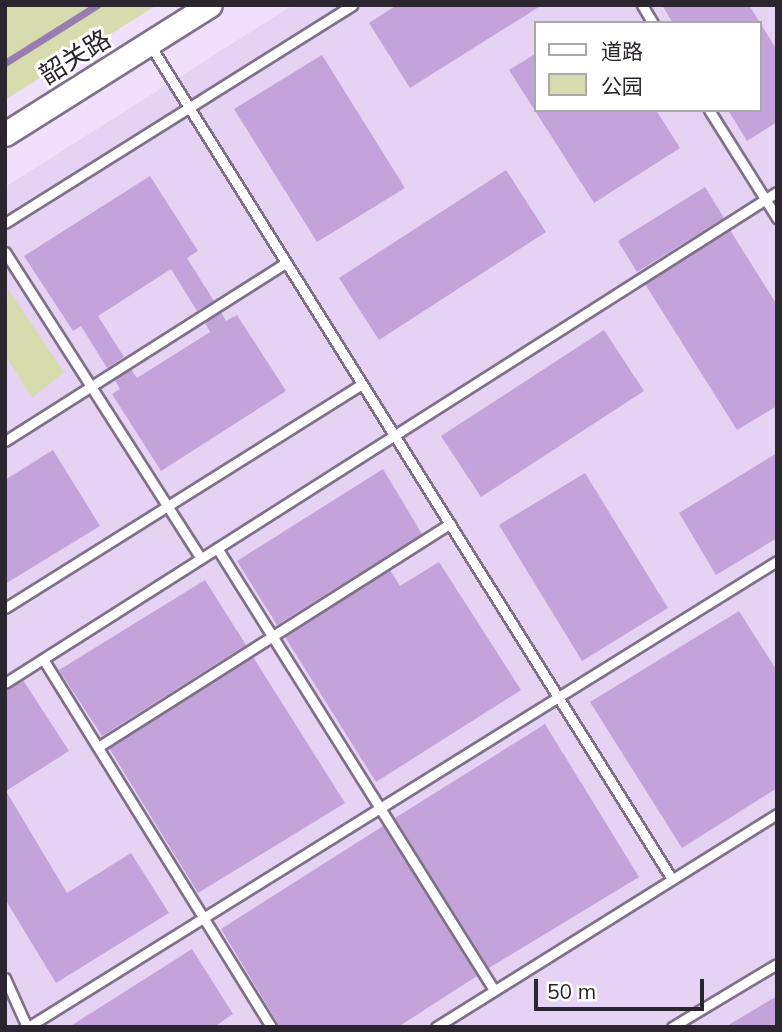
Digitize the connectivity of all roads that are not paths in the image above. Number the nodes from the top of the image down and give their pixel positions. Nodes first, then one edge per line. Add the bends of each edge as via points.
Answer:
1 (211, 5) edge
2 (352, 5) edge
3 (642, 5) edge
4 (652, 21) edge
5 (149, 44) junction
6 (189, 108) junction
7 (710, 112) edge
8 (5, 134) edge
9 (777, 192) edge
10 (765, 200) junction
11 (777, 218) edge
12 (5, 223) edge
13 (5, 252) edge
14 (286, 263) junction
15 (362, 384) junction
16 (91, 387) junction
17 (394, 435) junction
18 (5, 441) edge
19 (167, 506) junction
20 (450, 524) junction
21 (217, 548) junction
22 (201, 558) junction
23 (777, 561) edge
24 (5, 608) edge
25 (272, 637) junction
26 (43, 659) junction
27 (5, 683) edge
28 (558, 696) junction
29 (98, 747) junction
30 (379, 807) junction
31 (777, 814) edge
32 (672, 879) junction
33 (203, 916) junction
34 (777, 964) edge
35 (5, 978) edge
36 (494, 990) junction
37 (28, 1027) edge
38 (271, 1027) edge
39 (436, 1027) edge
40 (672, 1027) edge

1 - 5 street, 韶关路
2 - 6 lane
3 - 4 lane
5 - 6 lane
5 - 8 street, 韶关路
6 - 12 lane
6 - 14 lane
7 - 10 lane
9 - 10 lane
10 - 11 lane
10 - 17 lane
13 - 16 lane
14 - 15 lane
14 - 16 lane
15 - 17 lane
15 - 19 lane
16 - 18 lane
16 - 19 lane
17 - 20 lane
17 - 21 lane
19 - 22 lane
19 - 24 lane
20 - 25 lane
20 - 28 lane
21 - 22 lane
21 - 25 lane
22 - 26 lane
23 - 28 lane
25 - 29 lane
25 - 30 lane
26 - 27 lane
26 - 29 lane
28 - 30 lane
28 - 32 lane
29 - 33 lane
30 - 33 lane
30 - 36 lane
31 - 32 lane
32 - 36 lane
33 - 37 lane
33 - 38 lane
34 - 40 lane
35 - 37 lane
36 - 39 lane

